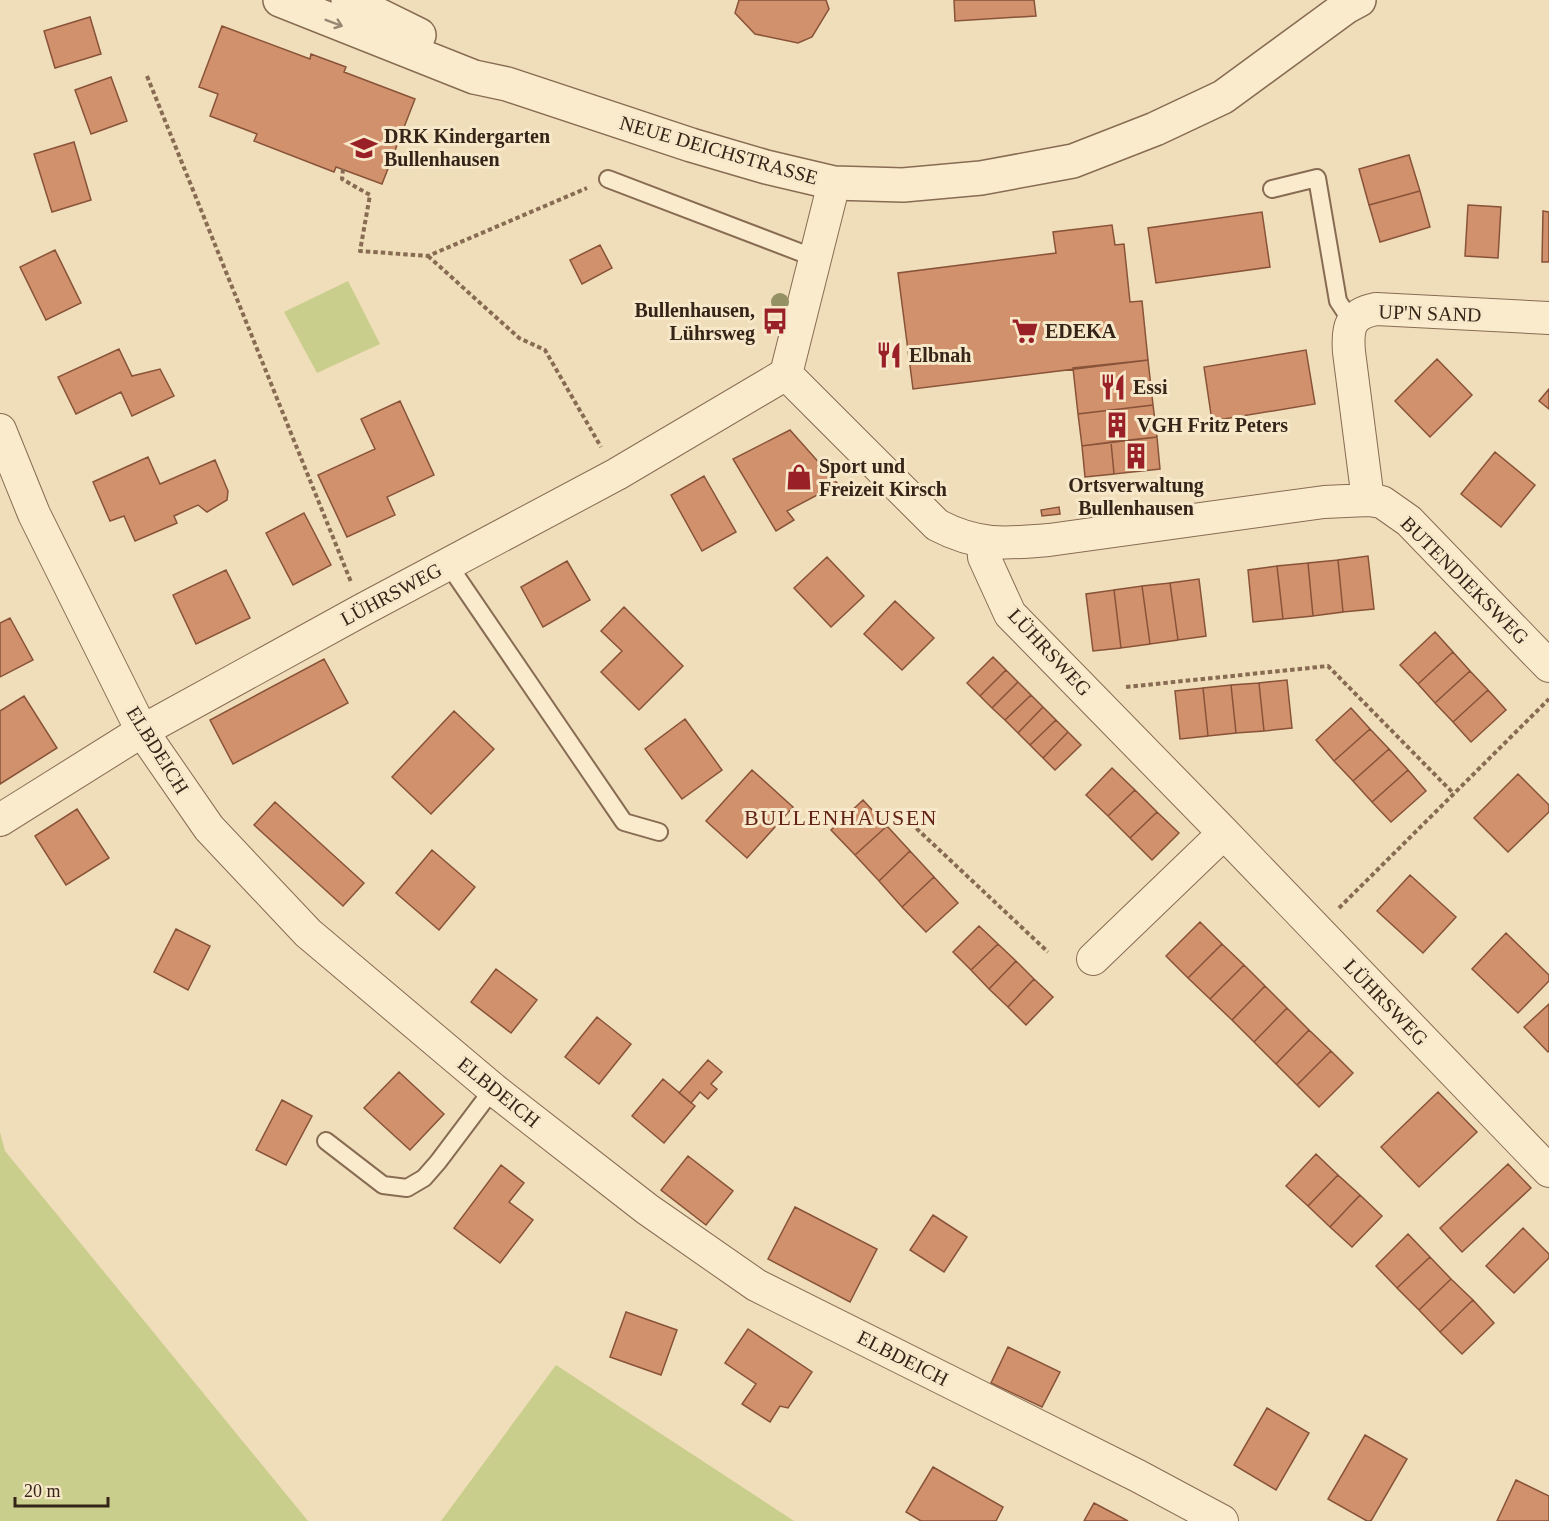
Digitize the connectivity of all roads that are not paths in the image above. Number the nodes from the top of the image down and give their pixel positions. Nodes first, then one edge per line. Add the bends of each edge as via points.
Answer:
1 (280, 0) edge
2 (348, 0) edge
3 (1359, 0) edge
4 (507, 84) junction
5 (608, 179) road end
6 (834, 183) junction
7 (1272, 189) dead end
8 (815, 258) junction
9 (1549, 318) edge
10 (1352, 322) junction
11 (786, 374) junction
12 (2, 441) edge
13 (1368, 500) junction
14 (983, 542) junction
15 (448, 564) junction
16 (1549, 666) edge
17 (142, 731) junction
18 (0, 820) edge
19 (659, 832) dead end
20 (1224, 833) junction
21 (1093, 959) dead end
22 (493, 1089) junction
23 (326, 1141) dead end
24 (1549, 1171) edge
25 (1222, 1521) edge

1 -> 4 street, NEUE DEICHSTRASSE via 474,77
2 - 4 street, NEUE DEICHSTRASSE via 479,64
3 - 6 street, NEUE DEICHSTRASSE via 1223,97 1073,161 981,178 903,185
4 - 6 street, NEUE DEICHSTRASSE via 691,146
5 - 8 lane
6 - 8 street
7 - 10 lane via 1317,178 1338,301
8 - 11 street
9 - 10 street, UP'N SAND via 1376,309 1363,312
10 - 13 street, UP'N SAND via 1349,352
11 - 14 street via 937,525
11 - 15 street, LÜHRSWEG via 616,474
12 - 17 street, ELBDEICH via 33,514
13 - 14 street, BUTENDIEKSWEG via 1324,502 1049,540
13 - 16 street, BUTENDIEKSWEG via 1382,502 1409,521
14 - 20 street, LÜHRSWEG via 984,557 1010,614
15 - 17 street, LÜHRSWEG
15 - 19 lane via 624,822
17 - 18 street, LÜHRSWEG
17 - 22 street, ELBDEICH via 209,828 308,933
20 - 21 street
20 - 24 street, LÜHRSWEG
22 - 23 lane via 438,1162 424,1178 407,1188 383,1185
22 - 25 street, ELBDEICH via 647,1209 756,1284

